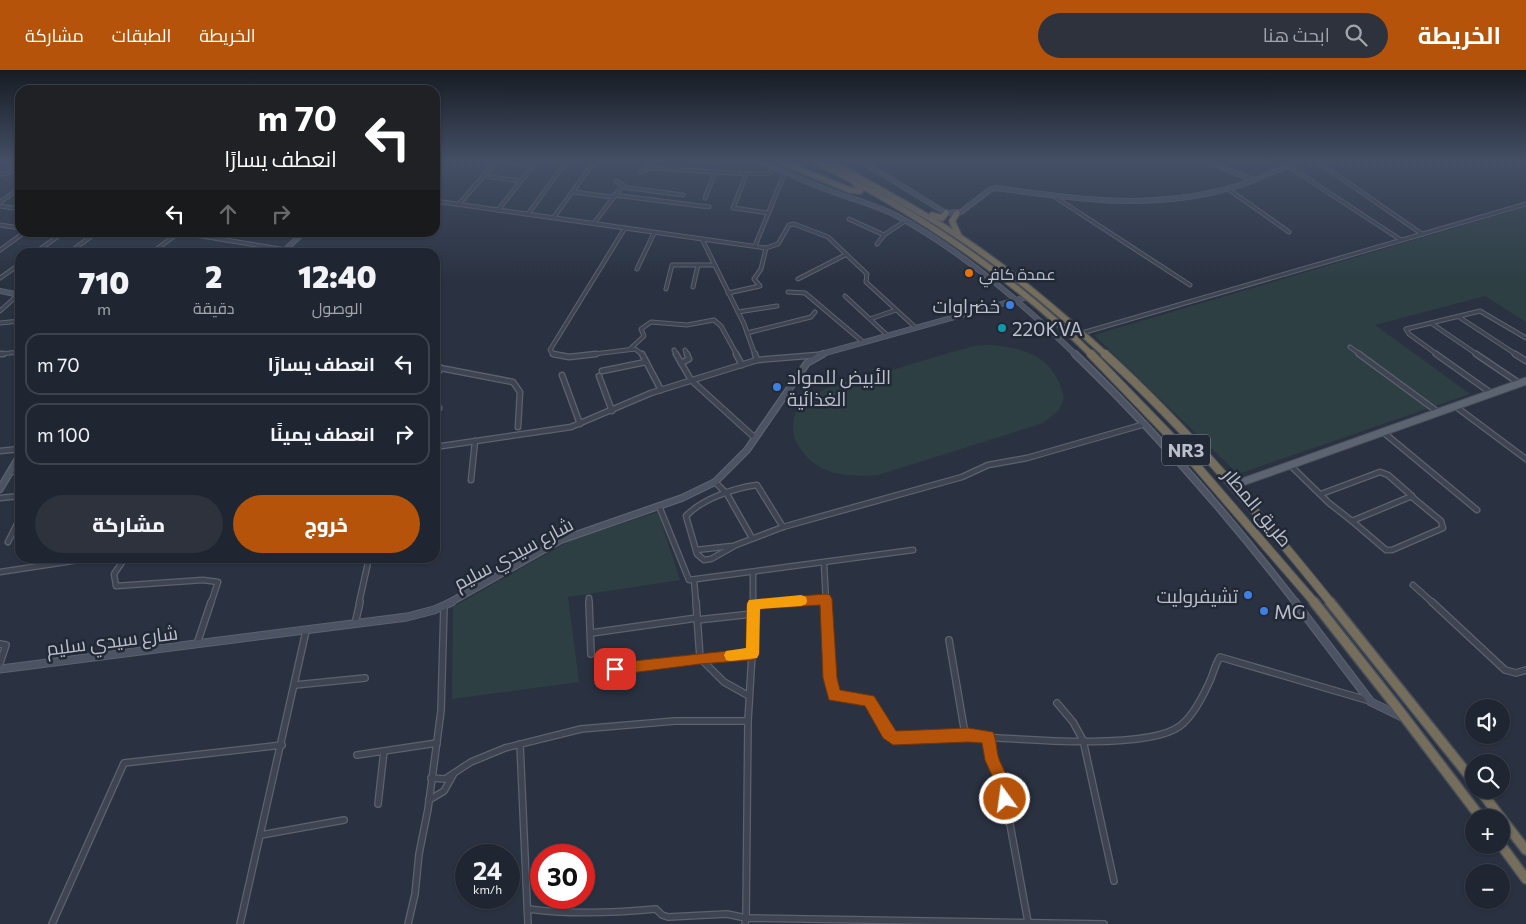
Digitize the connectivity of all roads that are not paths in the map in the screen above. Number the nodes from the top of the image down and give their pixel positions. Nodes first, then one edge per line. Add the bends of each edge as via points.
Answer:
1 (442, 202) edge
2 (504, 202) edge
3 (537, 202) edge
4 (566, 202) edge
5 (609, 202) edge
6 (664, 202) edge
7 (736, 202) edge
8 (773, 202) edge
9 (861, 202) edge
10 (892, 202) edge
11 (902, 202) edge
12 (909, 202) edge
13 (927, 202) edge
14 (974, 202) edge
15 (1062, 202) edge
16 (1246, 202) edge
17 (1343, 202) edge
18 (1376, 202) edge
19 (459, 204) joint
20 (1526, 204) edge
21 (0, 206) edge
22 (709, 207) dead end
23 (15, 208) edge
24 (498, 210) junction
25 (769, 213) junction
26 (946, 213) junction
27 (528, 214) junction
28 (957, 214) junction
29 (554, 217) junction
30 (849, 219) dead end
31 (905, 221) junction
32 (594, 223) junction
33 (0, 225) edge
34 (15, 227) edge
35 (625, 228) junction
36 (1289, 232) dead end
37 (654, 233) junction
38 (1422, 234) junction
39 (884, 235) junction
40 (959, 236) junction
41 (18, 237) edge
42 (57, 237) edge
43 (90, 237) edge
44 (172, 237) edge
45 (201, 237) edge
46 (299, 237) edge
47 (702, 239) junction
48 (1401, 240) junction
49 (878, 244) dead end
50 (755, 246) junction
51 (42, 248) edge
52 (75, 248) edge
53 (158, 248) edge
54 (267, 248) edge
55 (288, 248) edge
56 (766, 248) junction
57 (0, 250) edge
58 (845, 255) junction
59 (698, 265) junction
60 (714, 265) junction
61 (15, 268) edge
62 (637, 269) dead end
63 (0, 278) edge
64 (798, 278) dead end
65 (1190, 285) dead end
66 (693, 287) dead end
67 (666, 288) dead end
68 (0, 291) edge
69 (788, 292) dead end
70 (15, 293) edge
71 (728, 293) junction
72 (15, 296) edge
73 (845, 296) dead end
74 (1027, 297) junction
75 (1015, 300) junction
76 (777, 306) dead end
77 (896, 310) junction
78 (0, 311) edge
79 (738, 312) junction
80 (815, 312) dead end
81 (1459, 318) junction
82 (870, 319) junction
83 (15, 321) edge
84 (0, 323) edge
85 (1431, 323) junction
86 (915, 327) junction
87 (1082, 332) junction
88 (748, 333) junction
89 (887, 335) junction
90 (1526, 338) edge
91 (863, 342) junction
92 (1350, 347) dead end
93 (630, 349) junction
94 (674, 350) dead end
95 (685, 350) dead end
96 (15, 352) edge
97 (0, 354) edge
98 (818, 355) junction
99 (757, 360) junction
100 (1526, 361) edge
101 (646, 362) junction
102 (681, 363) junction
103 (742, 365) junction
104 (441, 368) edge
105 (602, 371) dead end
106 (562, 375) dead end
107 (599, 376) dead end
108 (691, 380) junction
109 (1526, 381) edge
110 (1518, 383) junction
111 (661, 390) junction
112 (1492, 393) junction
113 (1454, 406) junction
114 (612, 411) junction
115 (1438, 412) junction
116 (580, 424) junction
117 (1145, 424) junction
118 (518, 427) dead end
119 (1383, 432) junction
120 (755, 438) junction
121 (476, 441) junction
122 (440, 446) edge
123 (15, 450) edge
124 (0, 451) edge
125 (1526, 459) edge
126 (15, 464) edge
127 (1291, 466) junction
128 (10, 472) junction
129 (15, 472) edge
130 (472, 480) dead end
131 (715, 482) junction
132 (1234, 485) junction
133 (0, 489) edge
134 (727, 494) junction
135 (1321, 494) junction
136 (15, 496) edge
137 (1412, 497) junction
138 (0, 498) edge
139 (659, 506) junction
140 (1477, 510) dead end
141 (1352, 521) junction
142 (783, 527) junction
143 (15, 528) edge
144 (752, 538) junction
145 (8, 542) dead end
146 (736, 545) junction
147 (696, 550) junction
148 (913, 550) dead end
149 (59, 563) edge
150 (121, 563) edge
151 (368, 563) edge
152 (824, 563) junction
153 (0, 572) edge
154 (753, 572) junction
155 (694, 580) junction
156 (1413, 585) dead end
157 (589, 598) dead end
158 (826, 599) junction
159 (754, 604) junction
160 (444, 606) junction
161 (752, 614) junction
162 (697, 619) junction
163 (356, 624) junction
164 (306, 631) junction
165 (590, 633) junction
166 (949, 640) dead end
167 (0, 644) edge
168 (197, 644) junction
169 (591, 654) dead end
170 (752, 654) junction
171 (700, 658) junction
172 (0, 663) edge
173 (0, 669) edge
174 (615, 669) dead end
175 (1526, 670) edge
176 (365, 678) dead end
177 (295, 685) junction
178 (749, 696) junction
179 (1371, 702) junction
180 (1057, 703) dead end
181 (1406, 719) junction
182 (748, 721) junction
183 (968, 735) junction
184 (988, 737) junction
185 (1083, 740) junction
186 (437, 743) junction
187 (520, 744) junction
188 (282, 745) junction
189 (384, 751) junction
190 (357, 755) dead end
191 (1465, 771) edge
192 (453, 776) junction
193 (431, 778) junction
194 (429, 800) junction
195 (378, 804) dead end
196 (1474, 809) edge
197 (344, 820) dead end
198 (1510, 830) edge
199 (261, 835) junction
200 (1526, 850) edge
201 (1508, 854) edge
202 (1526, 879) edge
203 (1114, 881) dead end
204 (528, 908) junction
205 (745, 921) edge
206 (929, 922) edge
207 (1028, 922) junction
208 (52, 924) edge
209 (240, 924) edge
210 (408, 924) edge
211 (528, 924) edge
212 (1078, 924) edge
213 (1104, 924) edge

1 - 19 street
2 - 24 street
3 - 27 street
4 - 29 street
5 - 32 street
6 - 22 street
7 - 25 street via 733,208
8 - 25 street
9 - 31 street
10 - 74 highway, طريق المطار / NR3 via 928,224
11 - 40 highway, طريق المطار / NR3
12 - 26 highway via 937,218 944,217
13 - 26 street
14 - 28 street
15 - 65 street
16 - 36 street
17 - 48 street
18 - 38 street
19 - 24 street
20 - 38 street
21 - 23 street
24 - 27 street
25 - 50 street
26 - 28 street
27 - 29 street
28 - 40 highway via 952,220
29 - 32 street
30 - 39 street
31 - 39 street
31 - 75 street
32 - 35 street
33 - 34 street
35 - 37 street
35 - 93 street via 550,350 554,355 569,357
37 - 47 street
37 - 62 street
38 - 48 street
39 - 49 street
40 - 87 highway, طريق المطار / NR3 via 1035,292
41 - 57 street
42 - 51 street
43 - 52 street
44 - 53 street
45 - 54 street
46 - 55 street
47 - 50 street
47 - 60 street
48 - 87 street
50 - 56 street
56 - 58 street via 778,244 792,224 828,237
56 - 71 street via 761,269 754,278 760,286
58 - 64 street
58 - 77 street via 867,274 866,282
59 - 60 street
59 - 66 street
59 - 67 street via 672,265
60 - 71 street
61 - 63 street
68 - 70 street
69 - 91 street via 805,293
71 - 79 street
72 - 78 street
73 - 82 street
74 - 75 street
74 - 181 highway, طريق المطار / NR3 via 1114,376 1194,459 1300,584
75 - 86 street
75 - 117 street via 1084,361
76 - 79 street
77 - 82 street
77 - 86 street
79 - 88 street
80 - 88 street via 811,318
81 - 85 street
81 - 90 street via 1483,312
81 - 100 street
82 - 89 street
83 - 84 street
85 - 110 street
85 - 112 street via 1406,329
86 - 89 street
87 - 132 highway, طريق المطار / NR3 via 1130,376
88 - 99 street
89 - 91 street
91 - 98 street
92 - 115 street
93 - 101 street via 640,352
93 - 103 street via 642,340 641,329 647,324 661,321 686,325 714,320
94 - 102 street
95 - 102 street via 689,360
96 - 97 street
98 - 99 street
98 - 120 street, شارع سيدي سليم via 808,363
99 - 103 street
101 - 105 street
101 - 111 street
102 - 108 street
103 - 108 street
104 - 118 street via 513,382 520,392
106 - 116 street
107 - 114 street
108 - 111 street
108 - 120 street
109 - 110 main road
110 - 112 main road
111 - 114 street
112 - 113 main road
113 - 115 main road
113 - 125 street
114 - 116 street
115 - 119 main road
116 - 121 street
117 - 142 street via 988,465 962,477
117 - 179 street via 1262,558
119 - 127 main road
119 - 140 street
120 - 131 street, شارع سيدي سليم via 738,462
121 - 122 street
121 - 130 street
123 - 124 street
126 - 128 street
127 - 132 main road
127 - 135 street
128 - 129 street
128 - 133 street
131 - 134 street
131 - 139 street, شارع سيدي سليم
132 - 191 highway, طريق المطار / NR3
134 - 142 street via 759,485
134 - 144 street
134 - 147 street via 686,516
135 - 137 street via 1380,472 1388,474
135 - 141 street
136 - 138 street
137 - 141 street
137 - 141 street via 1441,521 1443,528 1389,550 1381,548
139 - 155 street via 687,578
139 - 160 street, شارع سيدي سليم via 561,540
142 - 144 street
143 - 145 street
144 - 146 street
146 - 147 street
146 - 147 street via 704,560
148 - 152 street
149 - 153 street
150 - 168 street via 114,573 116,586 204,580 218,582
151 - 163 street
152 - 154 street
152 - 158 street
154 - 155 street
154 - 159 street
155 - 162 street
156 - 175 street via 1505,670 1516,673
157 - 165 street
158 - 159 street
158 - 183 street via 830,678 834,696 870,700 893,738
159 - 161 street
160 - 163 street, شارع سيدي سليم via 407,617
160 - 186 street
161 - 162 street
161 - 170 street
162 - 165 street
162 - 171 street
163 - 164 street, شارع سيدي سليم
164 - 168 street, شارع سيدي سليم
164 - 177 street
165 - 169 street
166 - 183 street via 962,723
167 - 172 street via 6,645
168 - 173 street, شارع سيدي سليم
170 - 171 street
170 - 178 street
171 - 174 street
171 - 178 street via 724,682
176 - 177 street
177 - 188 street
178 - 182 street
179 - 181 street
179 - 185 street via 1220,657 1208,684 1181,726 1173,732 1140,740
180 - 185 street
181 - 196 highway, طريق المطار / NR3
182 - 187 street via 596,726
182 - 205 street
183 - 184 street
184 - 185 street
184 - 207 street via 992,760 1002,781
185 - 203 street
186 - 189 street
186 - 193 street
187 - 192 street via 481,757
187 - 204 street
188 - 199 street
188 - 208 street via 124,763
189 - 190 street
189 - 195 street
192 - 193 street
192 - 194 street via 444,791
193 - 194 street
194 - 210 street
197 - 199 street
198 - 200 highway
199 - 209 street
201 - 202 highway
204 - 205 street via 557,913 608,914 656,909 668,917 727,914
204 - 211 street
205 - 206 street
206 - 207 street
207 - 212 street
212 - 213 street

